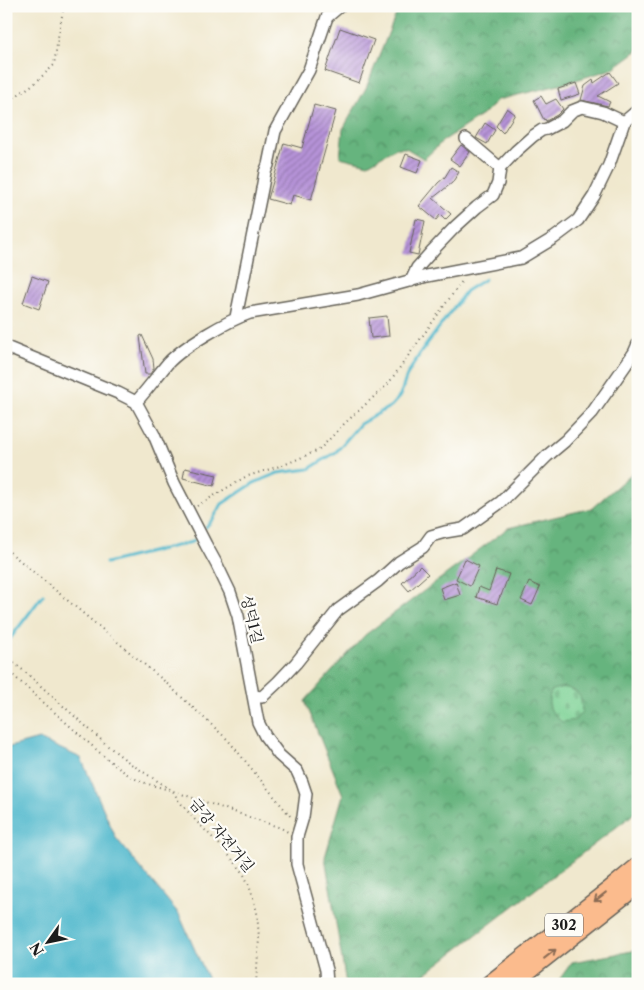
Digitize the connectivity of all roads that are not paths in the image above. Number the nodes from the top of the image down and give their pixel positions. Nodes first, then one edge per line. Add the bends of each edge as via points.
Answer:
1 (340, 6) edge
2 (638, 110) edge
3 (624, 122) junction
4 (466, 139) dead end
5 (500, 168) junction
6 (411, 281) junction
7 (236, 317) junction
8 (638, 344) edge
9 (6, 348) edge
10 (136, 402) junction
11 (253, 696) junction
12 (638, 866) edge
13 (638, 885) edge
14 (327, 984) edge
15 (489, 984) edge
16 (512, 984) edge

1 - 7 street via 327,18 309,70 275,131
2 - 3 street
3 - 5 street via 582,107 533,136
3 - 6 street via 594,196 578,220 554,238 521,258
4 - 5 street
5 - 6 street via 493,195 438,245 417,268
6 - 7 street via 358,295
7 - 10 street via 191,344 169,362
8 - 11 street via 592,413 501,502 463,529 431,536 423,547 338,610 278,682 262,697
9 - 10 street
10 - 11 street, 성덕1길 via 230,592 238,616
11 - 14 street, 성덕1길 via 258,722 265,736 297,771 306,794 298,832 297,864
12 -> 15 highway, 302
16 -> 13 highway, 302

